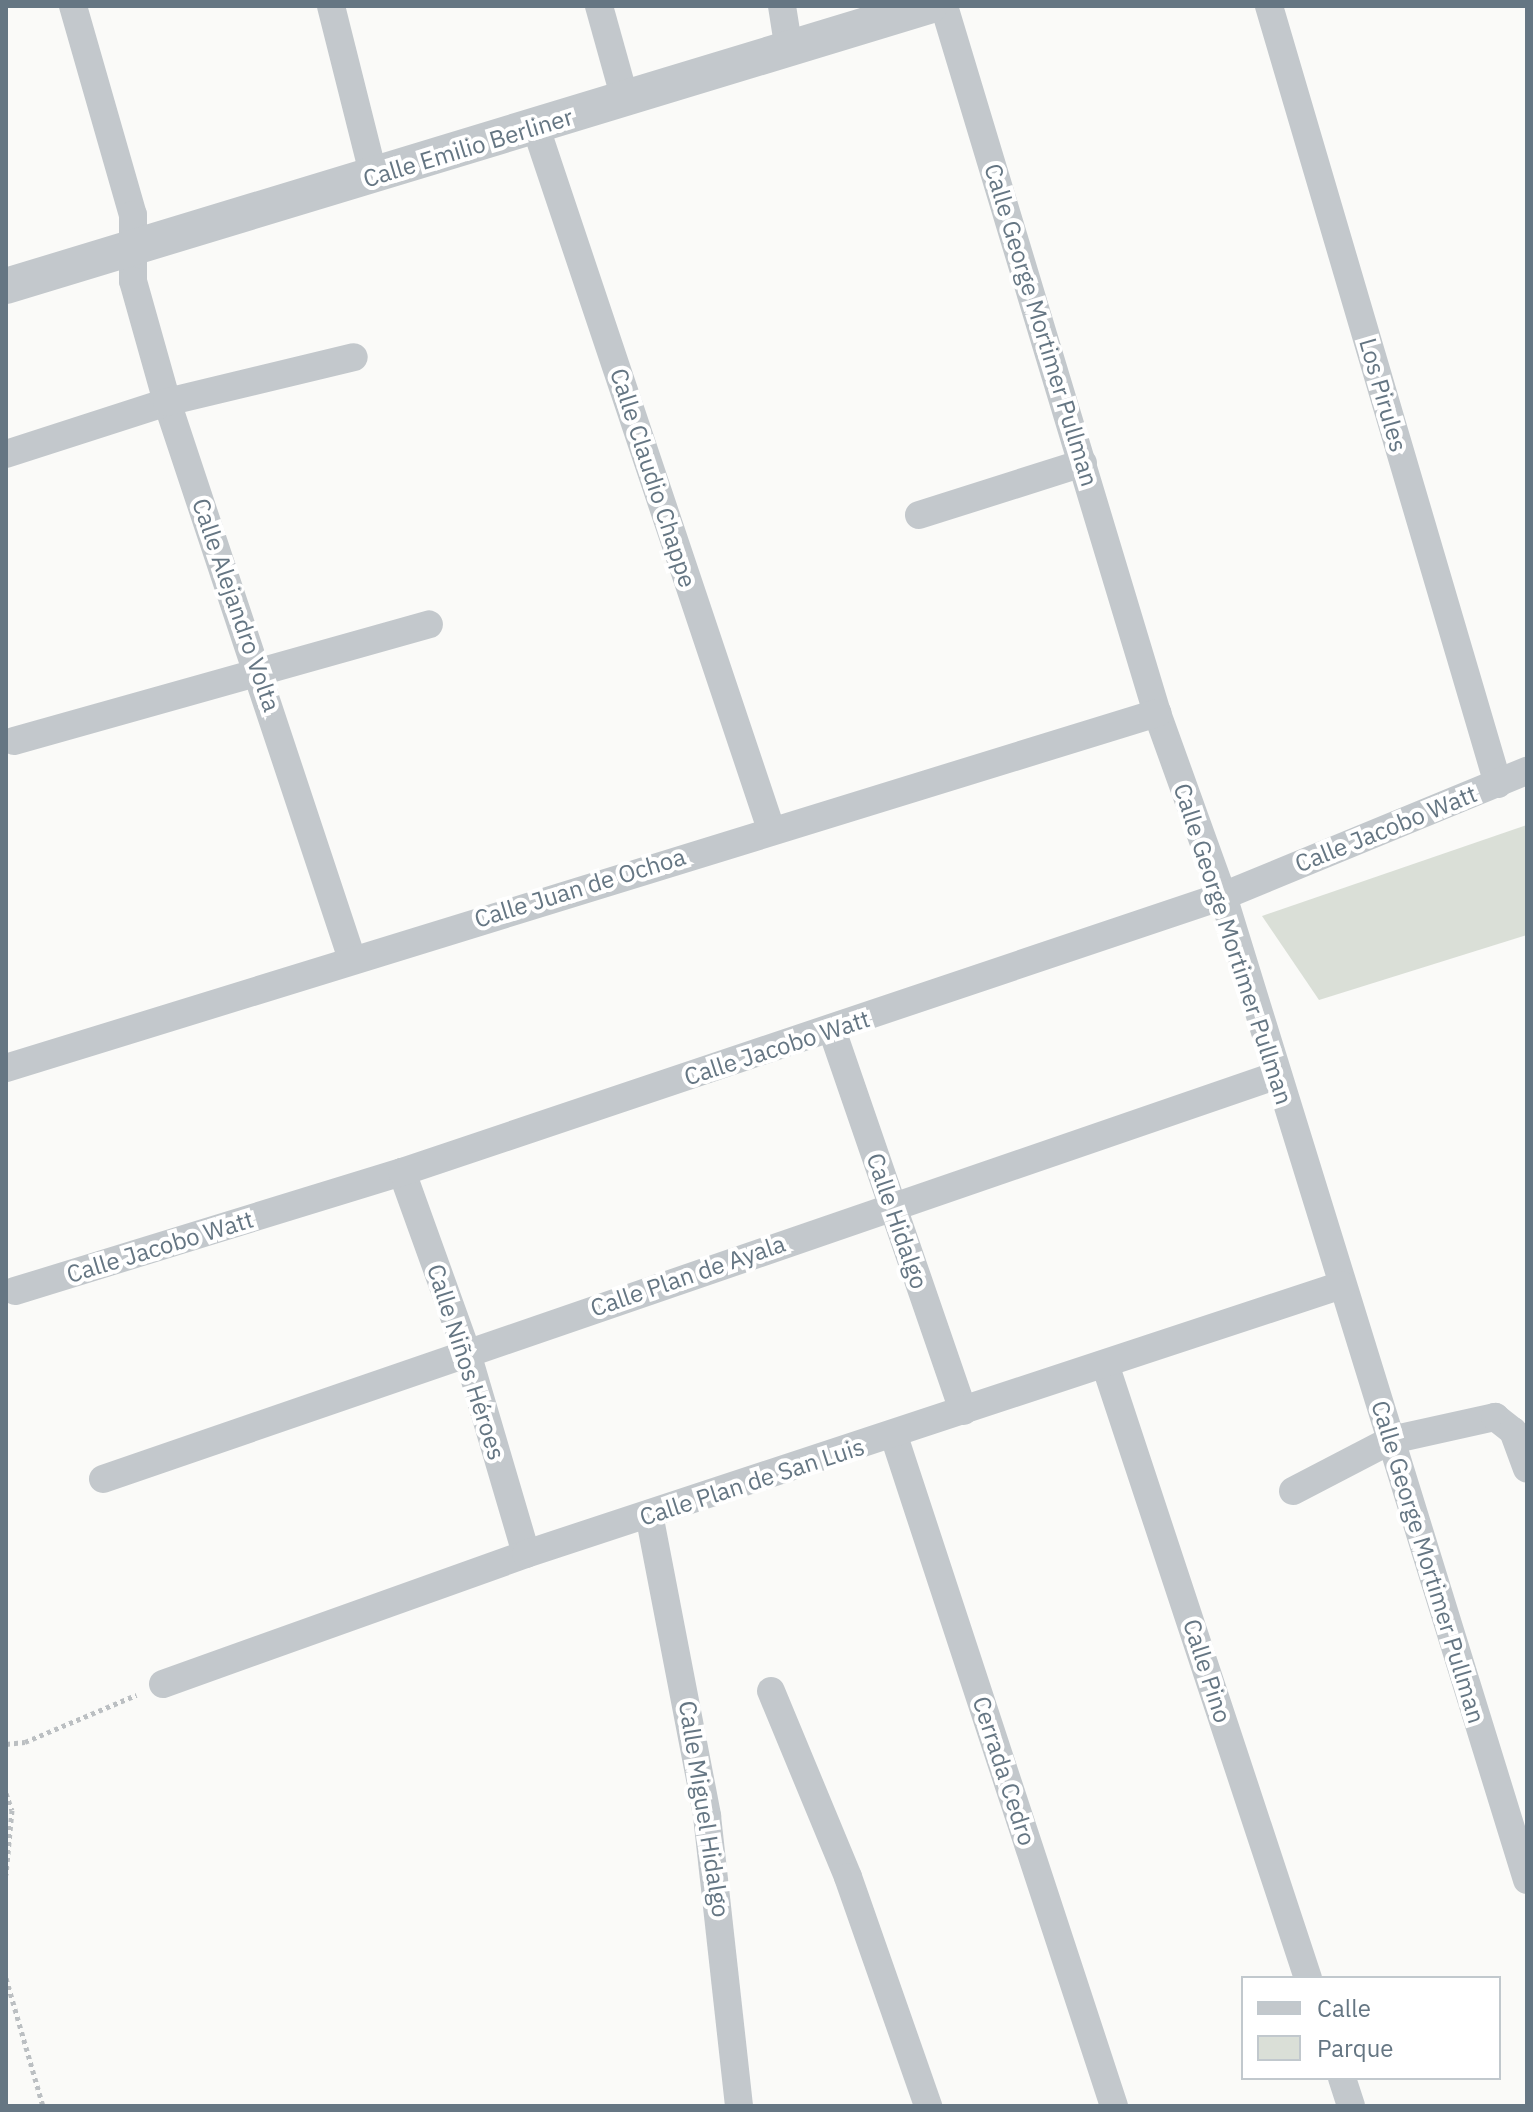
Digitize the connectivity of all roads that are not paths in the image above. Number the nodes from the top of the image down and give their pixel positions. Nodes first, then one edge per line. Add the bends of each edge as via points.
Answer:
1 (73, 6) edge
2 (331, 6) edge
3 (599, 6) edge
4 (782, 6) edge
5 (929, 6) edge
6 (944, 6) edge
7 (1269, 6) edge
8 (789, 50) junction
9 (625, 99) junction
10 (536, 128) junction
11 (374, 177) junction
12 (136, 249) junction
13 (6, 286) edge
14 (354, 357) dead end
15 (167, 402) junction
16 (6, 454) edge
17 (1083, 463) junction
18 (919, 515) dead end
19 (429, 624) dead end
20 (259, 670) junction
21 (1157, 713) junction
22 (14, 741) dead end
23 (1527, 771) edge
24 (1498, 784) junction
25 (771, 829) junction
26 (1223, 896) junction
27 (352, 959) junction
28 (832, 1030) junction
29 (6, 1068) edge
30 (1275, 1076) junction
31 (402, 1172) junction
32 (892, 1205) junction
33 (1342, 1285) junction
34 (15, 1291) dead end
35 (467, 1353) junction
36 (1105, 1364) junction
37 (963, 1411) junction
38 (894, 1436) junction
39 (1391, 1440) junction
40 (1527, 1469) edge
41 (103, 1479) dead end
42 (1293, 1491) dead end
43 (649, 1514) junction
44 (526, 1554) junction
45 (163, 1684) road end
46 (771, 1691) dead end
47 (1527, 1880) edge
48 (1307, 1976) edge
49 (1343, 2080) edge
50 (739, 2106) edge
51 (928, 2106) edge
52 (1114, 2106) edge
53 (1351, 2106) edge

1 - 12 street, Calle Alejandro Volta via 133,215
2 - 11 street
3 - 9 street
4 - 8 street
5 - 8 street, Calle Emilio Berliner
6 - 17 street, Calle George Mortimer Pullman
7 - 24 street, Los Pirules
8 - 9 street, Calle Emilio Berliner
9 - 10 street, Calle Emilio Berliner
10 - 11 street, Calle Emilio Berliner
10 - 25 street, Calle Claudio Chappe
11 - 12 street, Calle Emilio Berliner
12 - 13 street, Calle Emilio Berliner
12 - 15 street, Calle Alejandro Volta via 133,281
14 - 15 street
15 - 16 street
15 - 20 street, Calle Alejandro Volta
17 - 18 street
17 - 21 street, Calle George Mortimer Pullman
19 - 20 street
20 - 22 street
20 - 27 street, Calle Alejandro Volta
21 - 25 street, Calle Juan de Ochoa
21 - 26 street, Calle George Mortimer Pullman
23 - 24 street, Calle Jacobo Watt
24 - 26 street, Calle Jacobo Watt
25 - 27 street, Calle Juan de Ochoa
26 - 28 street, Calle Jacobo Watt
26 - 30 street, Calle George Mortimer Pullman
27 - 29 street, Calle Juan de Ochoa
28 - 31 street, Calle Jacobo Watt
28 - 32 street, Calle Hidalgo
30 - 32 street, Calle Plan de Ayala
30 - 33 street, Calle George Mortimer Pullman
31 - 34 street, Calle Jacobo Watt
31 - 35 street, Calle Niños Héroes
32 - 35 street, Calle Plan de Ayala
32 - 37 street, Calle Hidalgo
33 - 36 street, Calle Plan de San Luis
33 - 39 street, Calle George Mortimer Pullman
35 - 41 street, Calle Plan de Ayala
35 - 44 street, Calle Niños Héroes
36 - 37 street, Calle Plan de San Luis
36 - 48 street, Calle Pino
37 - 38 street, Calle Plan de San Luis
38 - 43 street, Calle Plan de San Luis
38 - 52 street, Cerrada Cedro
39 - 40 street via 1495,1417 1513,1431
39 - 42 street
39 - 47 street, Calle George Mortimer Pullman
43 - 44 street, Calle Plan de San Luis
43 - 50 street, Calle Miguel Hidalgo via 707,1816
44 - 45 street, Calle Plan de San Luis
46 - 51 street via 848,1877
49 - 53 street

